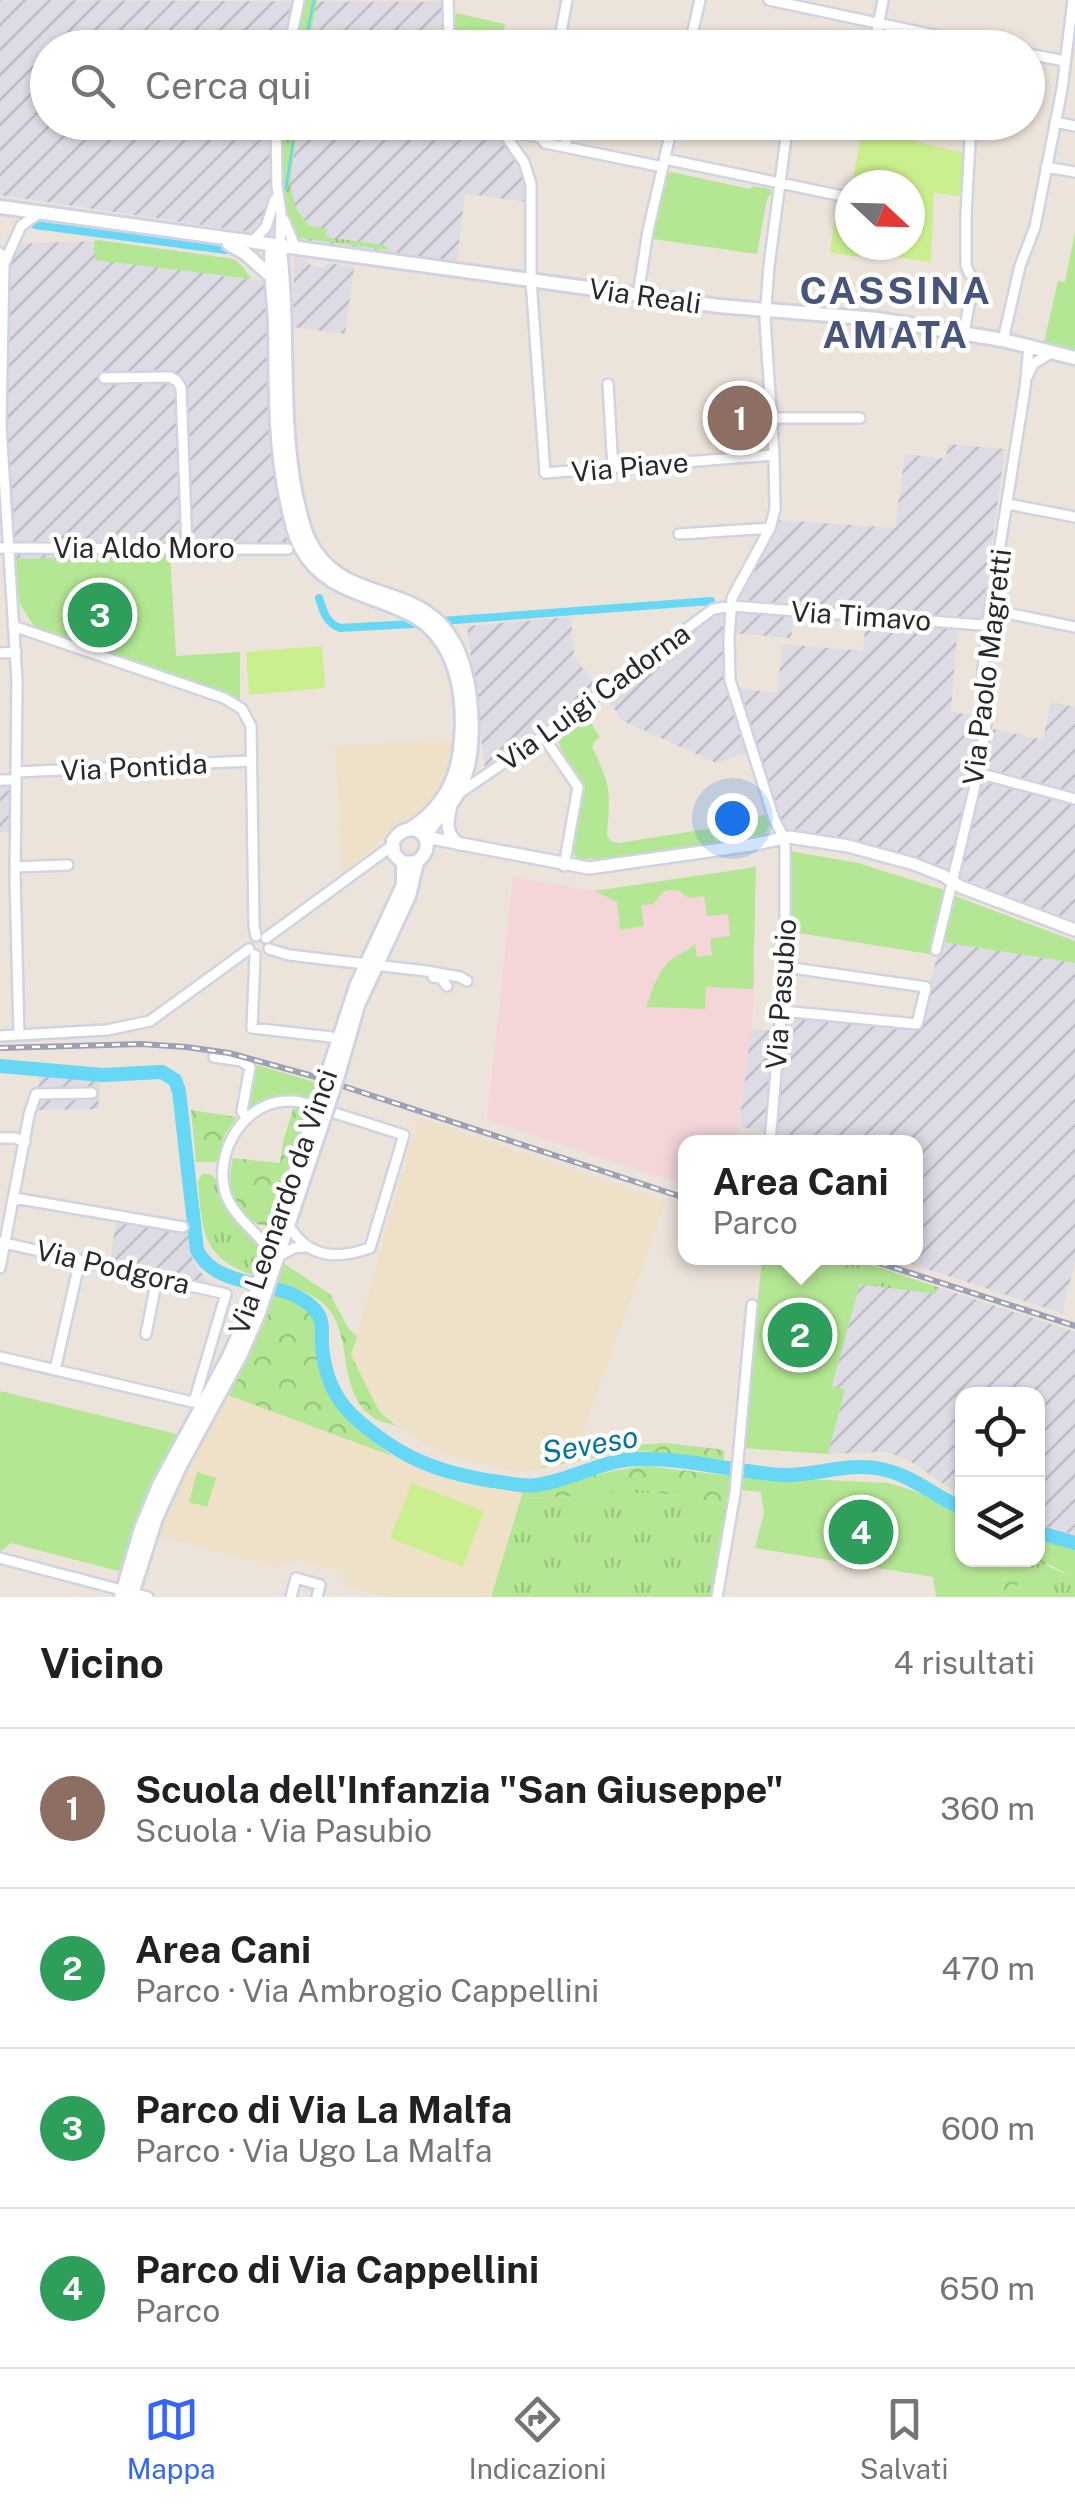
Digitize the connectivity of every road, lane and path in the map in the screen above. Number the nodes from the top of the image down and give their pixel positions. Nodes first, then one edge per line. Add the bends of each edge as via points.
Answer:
1 (299, 0) edge
2 (448, 0) edge
3 (567, 0) edge
4 (700, 0) edge
5 (769, 0) edge
6 (883, 0) edge
7 (1073, 0) edge
8 (878, 22) junction
9 (293, 30) edge
10 (447, 30) edge
11 (561, 30) edge
12 (694, 30) edge
13 (877, 30) edge
14 (913, 30) edge
15 (1045, 57) edge
16 (1065, 61) junction
17 (1055, 122) junction
18 (1075, 126) edge
19 (276, 140) edge
20 (509, 140) edge
21 (542, 140) edge
22 (566, 140) edge
23 (668, 140) edge
24 (785, 140) edge
25 (970, 140) edge
26 (565, 147) junction
27 (664, 163) junction
28 (1046, 167) junction
29 (1075, 172) edge
30 (779, 184) junction
31 (835, 195) edge
32 (278, 209) junction
33 (2, 212) edge
34 (40, 213) junction
35 (213, 236) junction
36 (15, 237) junction
37 (251, 243) junction
38 (276, 246) junction
39 (296, 249) junction
40 (2, 258) edge
41 (272, 277) junction
42 (531, 280) junction
43 (638, 295) junction
44 (766, 312) junction
45 (964, 332) junction
46 (1003, 340) junction
47 (1030, 347) junction
48 (1052, 353) junction
49 (1075, 358) edge
50 (104, 378) dead end
51 (1026, 382) junction
52 (608, 384) dead end
53 (771, 418) junction
54 (860, 418) dead end
55 (774, 455) junction
56 (614, 468) junction
57 (1008, 504) junction
58 (1075, 517) edge
59 (770, 528) junction
60 (678, 534) dead end
61 (4, 548) edge
62 (187, 549) junction
63 (288, 549) dead end
64 (732, 606) junction
65 (992, 610) junction
66 (988, 622) junction
67 (13, 626) junction
68 (1075, 627) edge
69 (16, 652) junction
70 (0, 653) edge
71 (543, 736) junction
72 (250, 761) junction
73 (978, 773) junction
74 (17, 776) junction
75 (0, 780) edge
76 (1075, 799) edge
77 (454, 800) junction
78 (410, 829) junction
79 (782, 840) junction
80 (426, 843) junction
81 (460, 844) junction
82 (392, 845) junction
83 (410, 862) junction
84 (68, 865) dead end
85 (15, 866) junction
86 (564, 866) junction
87 (952, 882) junction
88 (1075, 928) edge
89 (264, 941) junction
90 (936, 950) dead end
91 (252, 952) junction
92 (377, 965) junction
93 (785, 966) junction
94 (467, 981) dead end
95 (447, 986) dead end
96 (782, 1011) junction
97 (18, 1035) junction
98 (0, 1036) edge
99 (331, 1037) dead end
100 (214, 1056) dead end
101 (92, 1093) dead end
102 (324, 1113) junction
103 (246, 1117) junction
104 (771, 1135) edge
105 (0, 1138) edge
106 (24, 1142) junction
107 (14, 1198) junction
108 (288, 1224) junction
109 (183, 1227) dead end
110 (3, 1242) edge
111 (270, 1245) junction
112 (306, 1247) junction
113 (80, 1260) junction
114 (0, 1268) edge
115 (157, 1278) junction
116 (226, 1294) joint
117 (752, 1306) dead end
118 (146, 1334) dead end
119 (0, 1357) edge
120 (55, 1370) junction
121 (202, 1405) junction
122 (0, 1558) edge
123 (127, 1594) edge
124 (148, 1597) edge
125 (291, 1597) edge
126 (317, 1597) edge
127 (716, 1597) edge

1 - 9 street
2 - 10 street
3 - 11 street
4 - 12 street
5 - 8 street
6 - 8 street
7 - 16 street
8 - 13 street
8 - 14 street
15 - 16 street
16 - 17 street
17 - 18 street
17 - 28 street
19 - 32 street
20 - 42 street via 530,176
21 - 26 street
22 - 26 street
23 - 27 street
24 - 30 street, Via Pasubio
25 - 45 street via 966,264 974,278
26 - 27 street
27 - 30 street
27 - 43 street
28 - 29 street
28 - 46 street
30 - 31 street
30 - 44 street, Via Pasubio
32 - 37 street
32 - 38 street
32 - 39 street
33 - 34 main road, Via Reali
33 - 36 street via 14,221
34 - 35 main road, Via Reali
34 - 36 street
35 - 37 main road, Via Reali
35 - 41 main road
36 - 40 street
37 - 38 main road, Via Reali
38 - 39 main road, Via Reali
38 - 41 main road
38 - 77 main road via 284,284 286,437 302,523 333,571 416,604 455,642 472,728 470,758
39 - 42 main road, Via Reali
40 - 61 street
41 - 78 main road via 278,455 297,540 328,580 420,620 439,637 456,670 462,728 456,771 446,796
42 - 43 main road, Via Reali
42 - 56 street, Via Piave via 545,474
43 - 44 main road, Via Reali
44 - 45 main road, Via Reali
44 - 53 street, Via Pasubio
45 - 46 main road, Via Reali
46 - 47 main road, Via Reali
47 - 48 main road, Via Reali
47 - 51 street, Via Paolo Magretti
48 - 49 main road, Via Reali
48 - 51 street via 1033,364
50 - 62 street via 170,377 181,388
51 - 57 street, Via Paolo Magretti
52 - 56 street
53 - 54 street
53 - 55 street, Via Pasubio
55 - 56 street, Via Piave
55 - 59 street, Via Pasubio
57 - 58 street
57 - 65 street, Via Paolo Magretti
59 - 60 street
59 - 64 street, Via Pasubio
61 - 62 street, Via Aldo Moro
61 - 67 street
62 - 63 street, Via Aldo Moro
64 - 66 street, Via Timavo
64 - 71 street, Via Luigi Cadorna via 714,609
64 - 79 street, Via Pasubio via 730,680
65 - 66 street, Via Paolo Magretti
65 - 68 street
66 - 73 street, Via Paolo Magretti via 987,717
67 - 69 street
67 - 72 street via 234,703 249,720
69 - 70 street
69 - 74 street
71 - 77 street, Via Luigi Cadorna
71 - 86 street via 578,787
72 - 74 street, Via Pontida
72 - 89 street via 254,926
73 - 76 street
73 - 87 street, Via Paolo Magretti
74 - 75 street, Via Pontida
74 - 85 street
77 - 80 main road
77 - 81 street via 448,827
78 - 80 main road
78 - 82 main road
79 - 86 street via 604,867
79 - 87 street via 847,850
79 - 93 street, Via Pasubio
80 - 81 street
80 - 83 main road via 425,856
80 - 86 street
81 - 86 street
82 - 83 main road via 394,854
82 - 89 street
83 - 92 main road, Via Leonardo da Vinci
84 - 85 street
85 - 97 street
87 - 88 street
87 - 90 street, Via Paolo Magretti
89 - 91 street via 262,956
89 - 91 street via 250,940
89 - 92 street via 289,955
91 - 97 street via 161,1015 137,1024
91 - 99 street via 252,1028
92 - 94 street
92 - 95 street via 441,978
92 - 102 main road, Via Leonardo da Vinci, bridge
93 - 96 street, Via Pasubio
93 - 96 street via 926,987 917,1024
96 - 104 street, Via Pasubio
97 - 98 street
100 - 103 street via 250,1067
101 - 106 street via 36,1094
102 - 103 street via 285,1101
102 - 108 main road, Via Leonardo da Vinci
102 - 111 main road, Via Leonardo da Vinci
102 - 112 street, Via Leonardo da Vinci via 404,1135 370,1248 334,1256
103 - 111 street via 227,1155 224,1184 231,1205
105 - 106 street
106 - 107 street
107 - 109 street
107 - 110 street
108 - 111 main road, Via Leonardo da Vinci
108 - 112 street, Via Leonardo da Vinci
110 - 113 street, Via Podgora
110 - 114 street
111 - 112 street, Via Leonardo da Vinci
111 - 121 main road, Via Leonardo da Vinci via 260,1295
113 - 115 street, Via Podgora
113 - 120 street
115 - 116 street, Via Podgora
115 - 118 street
116 - 121 street, Via Leonardo da Vinci
117 - 127 street via 737,1476
119 - 120 street
120 - 121 street
121 - 123 main road, Via Leonardo da Vinci via 141,1528
122 - 123 street
123 - 124 street
125 - 126 street via 296,1578 320,1584

